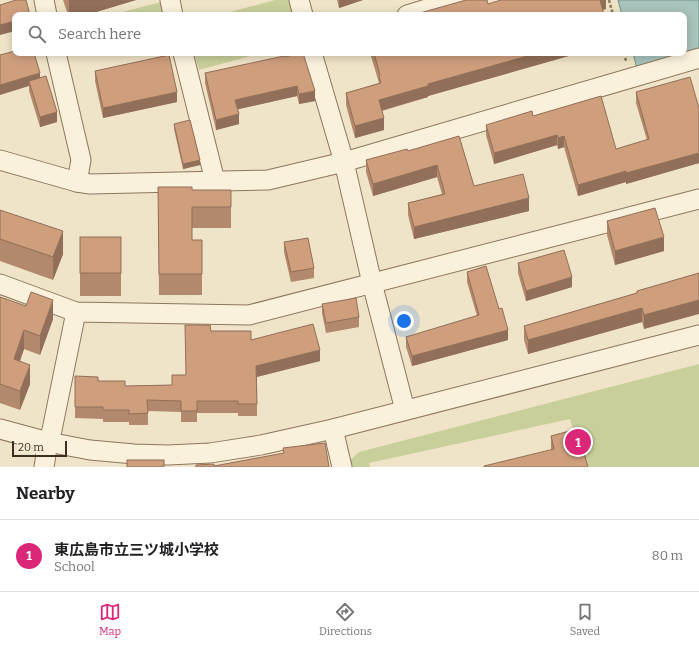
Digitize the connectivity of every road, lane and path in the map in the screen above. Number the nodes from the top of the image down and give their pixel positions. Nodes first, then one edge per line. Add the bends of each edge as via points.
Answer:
1 (44, 0) edge
2 (170, 0) edge
3 (299, 0) edge
4 (456, 0) edge
5 (609, 0) edge
6 (46, 12) edge
7 (172, 12) edge
8 (302, 12) edge
9 (418, 12) edge
10 (612, 12) edge
11 (57, 56) edge
12 (184, 56) edge
13 (313, 56) edge
14 (699, 58) edge
15 (0, 160) edge
16 (344, 162) junction
17 (215, 181) junction
18 (77, 182) junction
19 (699, 199) edge
20 (372, 283) junction
21 (0, 284) edge
22 (76, 312) junction
23 (699, 335) edge
24 (405, 410) junction
25 (0, 428) edge
26 (333, 429) junction
27 (48, 442) junction
28 (44, 467) edge
29 (342, 467) edge

1 - 6 street
2 - 7 street
3 - 8 street
4 - 9 street
5 - 10 path
11 - 18 street via 81,160
12 - 17 street
13 - 16 street
14 - 16 street
15 - 18 street
16 - 17 street via 268,180
16 - 20 street
17 - 18 street via 90,184
19 - 20 street
20 - 22 street via 249,315
20 - 24 street
21 - 22 street
22 - 27 street
23 - 24 street
24 - 26 street
25 - 27 street
26 - 27 street via 261,446 210,453 168,455 90,450
26 - 29 street
27 - 28 street

